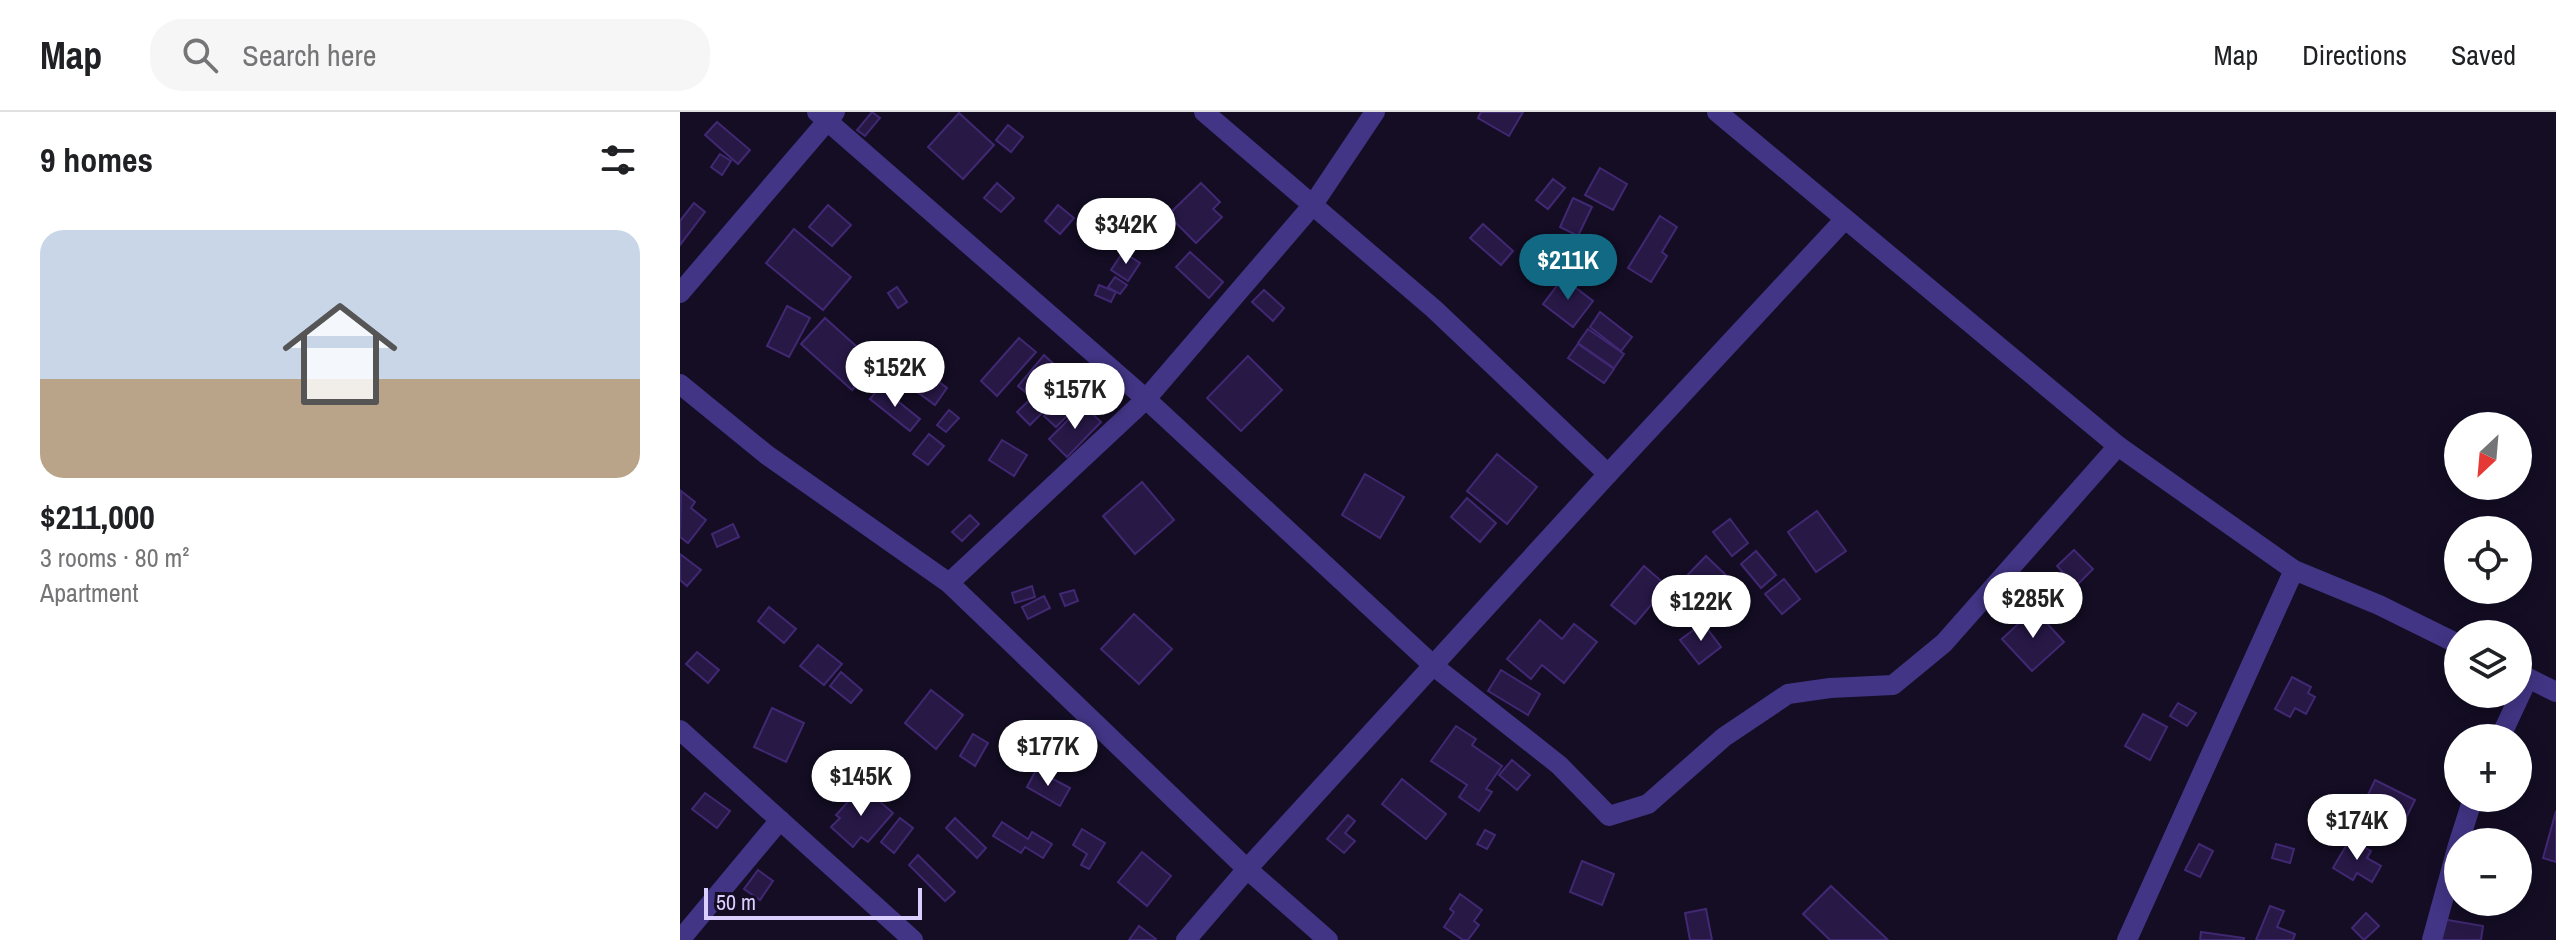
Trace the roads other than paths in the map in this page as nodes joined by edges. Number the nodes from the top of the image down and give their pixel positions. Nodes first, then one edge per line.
1 (1204, 112) edge
2 (1375, 112) edge
3 (1717, 112) edge
4 (826, 115) edge
5 (1312, 206) junction
6 (1845, 219) junction
7 (680, 293) edge
8 (680, 384) edge
9 (1146, 399) junction
10 (2118, 446) junction
11 (1608, 474) junction
12 (2294, 570) junction
13 (949, 583) junction
14 (2444, 637) edge
15 (1435, 667) junction
16 (2532, 680) edge
17 (2556, 692) edge
18 (680, 730) edge
19 (780, 820) junction
20 (1247, 869) junction
21 (2444, 896) edge
22 (680, 940) edge
23 (913, 940) edge
24 (1186, 940) edge
25 (1328, 940) edge
26 (2127, 940) edge
27 (2432, 940) edge

1 - 5 street
2 - 5 street
3 - 6 street
4 - 7 street
4 - 9 street
5 - 9 street
5 - 11 street
6 - 10 street
6 - 11 street
8 - 13 street
9 - 13 street
9 - 15 street
10 - 12 street
10 - 15 street
11 - 15 street
12 - 14 street
12 - 26 street
13 - 20 street
15 - 20 street
16 - 17 street
18 - 19 street
19 - 22 street
19 - 23 street
20 - 24 street
20 - 25 street
21 - 27 street

